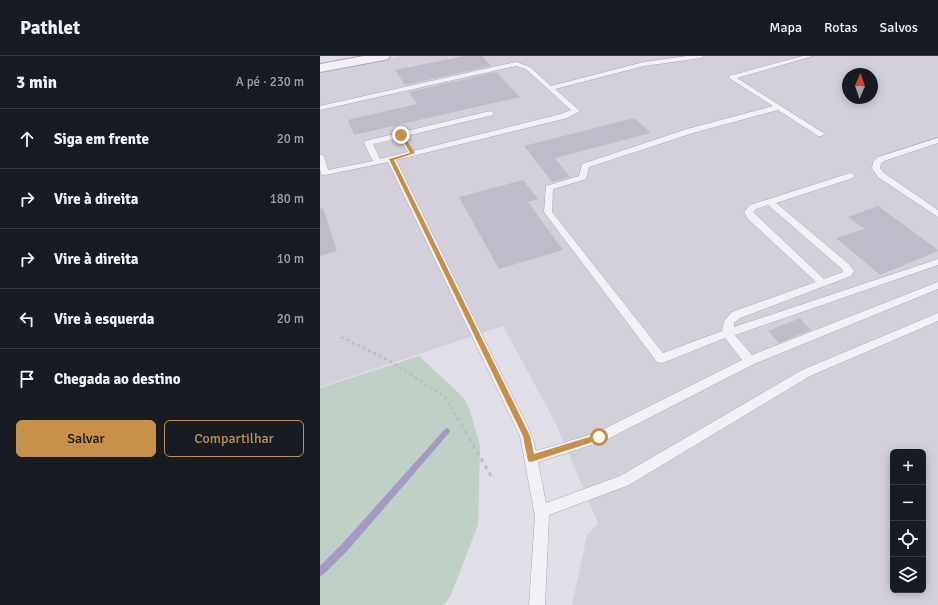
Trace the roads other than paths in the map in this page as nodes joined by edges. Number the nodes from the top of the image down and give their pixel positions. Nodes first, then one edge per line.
1 (384, 56) edge
2 (701, 56) edge
3 (810, 56) edge
4 (320, 68) edge
5 (550, 88) junction
6 (779, 107) junction
7 (320, 108) edge
8 (490, 113) dead end
9 (821, 134) dead end
10 (401, 135) junction
11 (938, 140) edge
12 (412, 153) junction
13 (320, 156) edge
14 (391, 159) junction
15 (378, 162) junction
16 (850, 176) dead end
17 (770, 202) junction
18 (938, 214) edge
19 (938, 262) edge
20 (823, 283) junction
21 (938, 285) edge
22 (938, 317) edge
23 (727, 333) junction
24 (750, 361) junction
25 (531, 458) junction
26 (541, 511) junction
27 (537, 605) edge

1 - 4 street
2 - 5 lane
3 - 6 lane
5 - 7 lane
5 - 12 lane
6 - 9 lane
6 - 23 lane
8 - 10 lane
10 - 12 lane
10 - 15 lane
11 - 18 lane
12 - 14 lane
13 - 15 lane
14 - 15 lane
14 - 25 lane
16 - 17 lane
17 - 20 lane
17 - 20 lane
19 - 23 lane
20 - 23 lane
21 - 24 lane
22 - 26 lane
23 - 24 lane
24 - 25 lane
25 - 26 lane
26 - 27 lane

